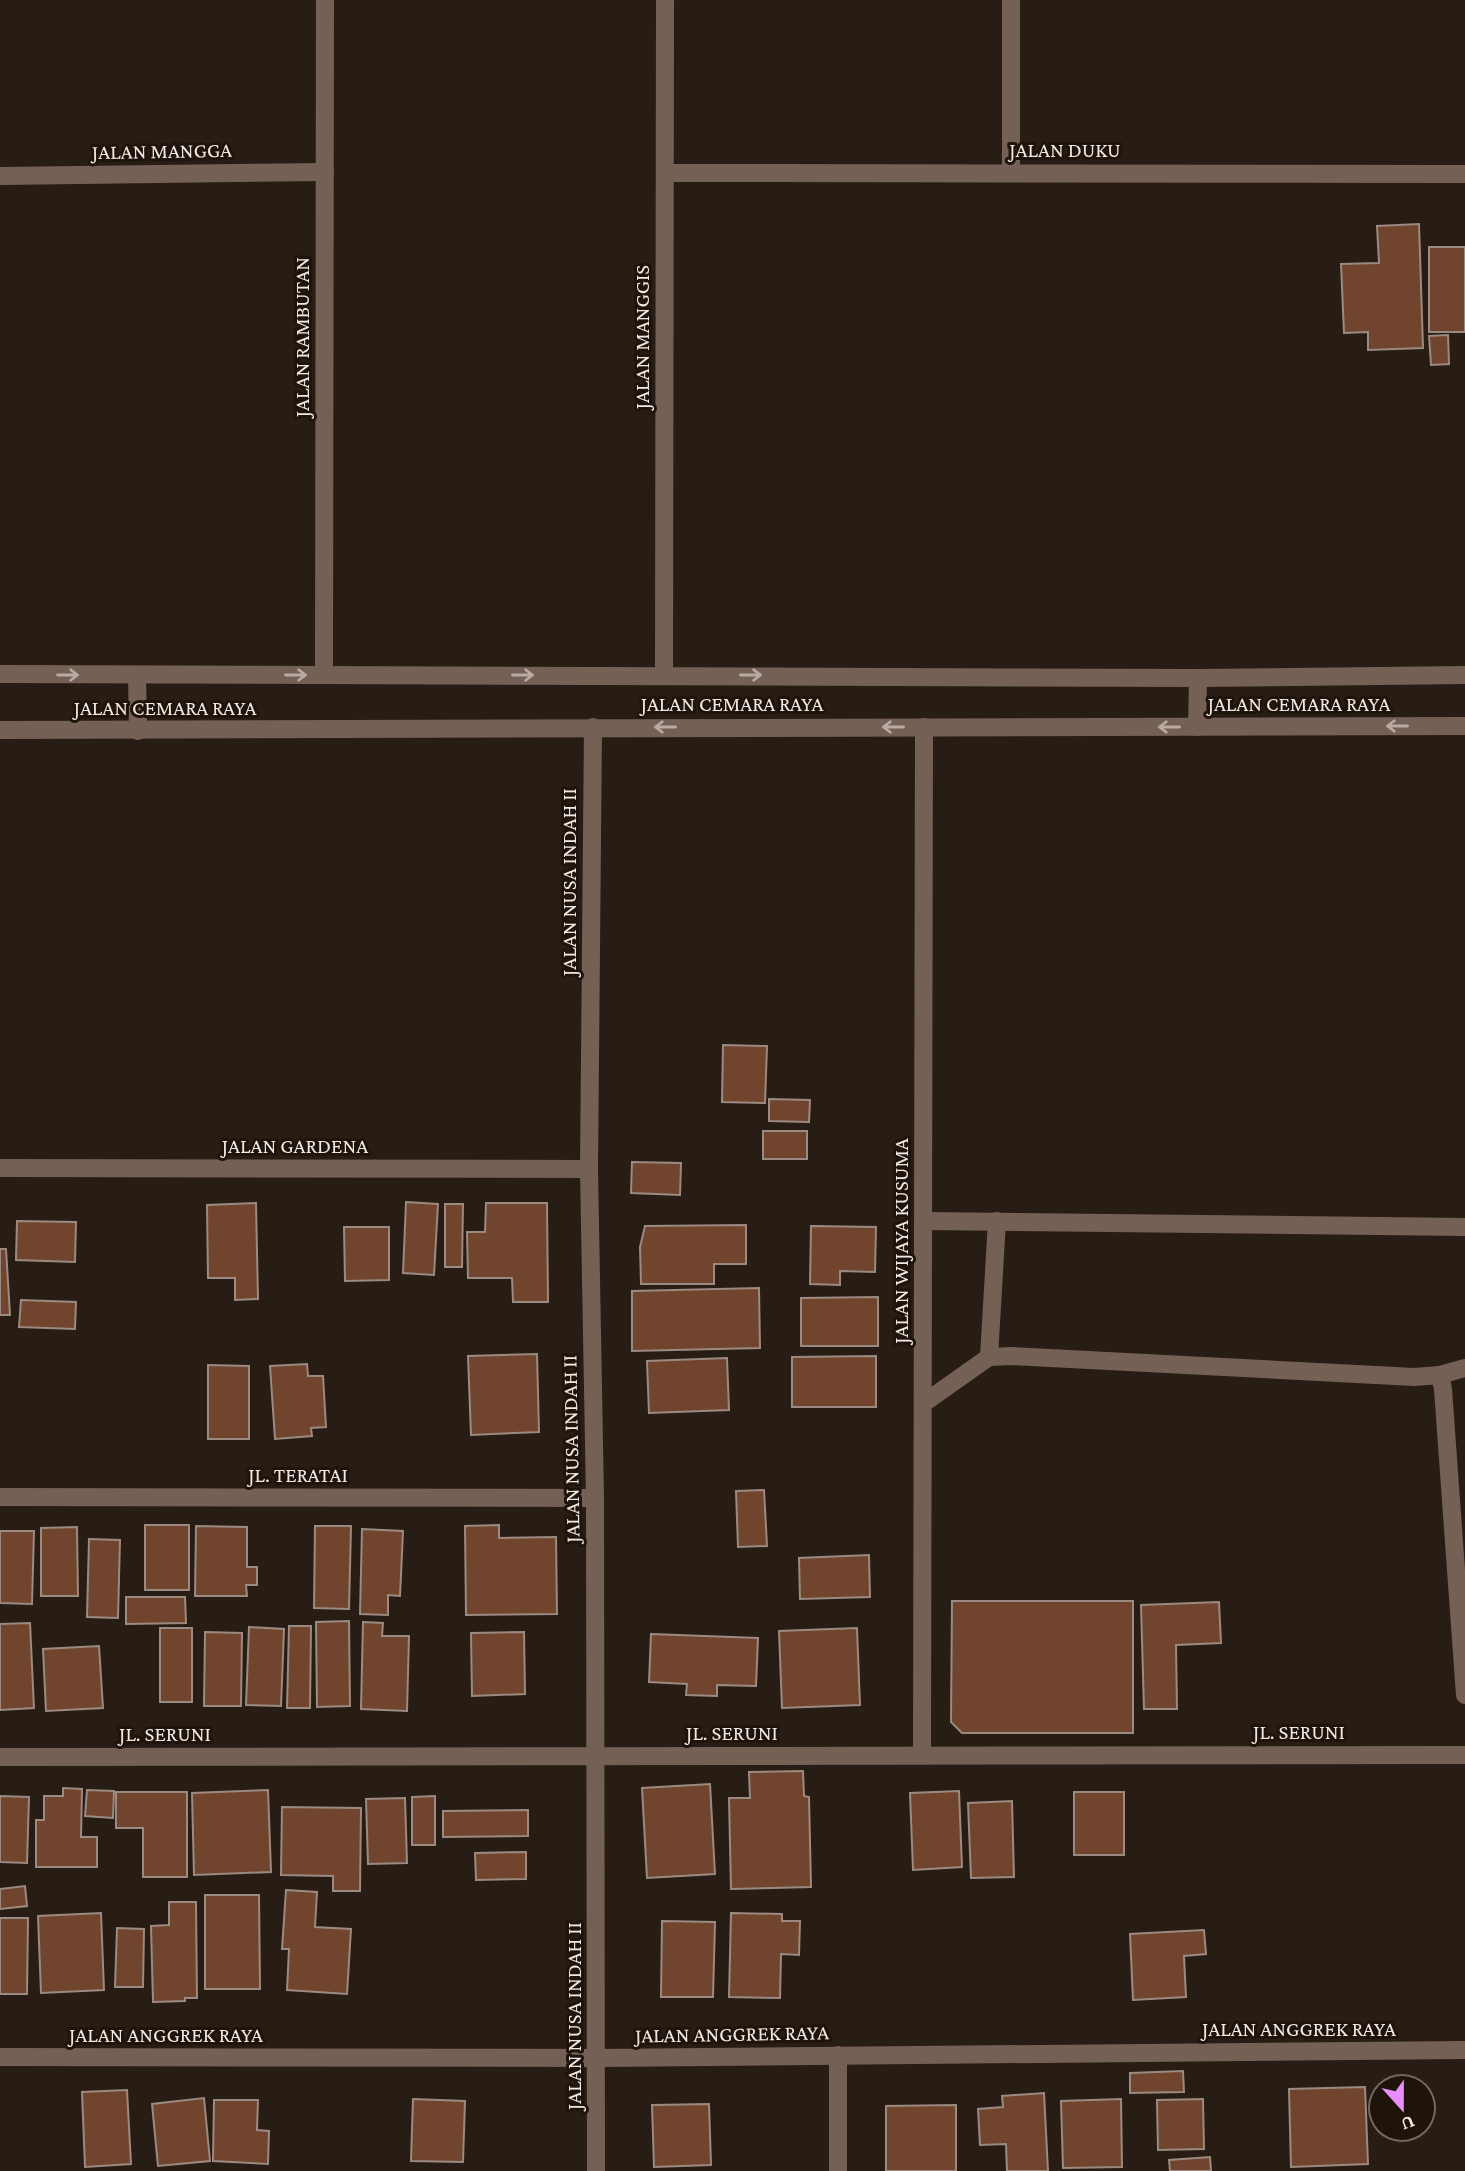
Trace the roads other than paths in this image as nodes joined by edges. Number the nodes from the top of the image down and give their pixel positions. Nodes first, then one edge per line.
1 (325, 0) edge
2 (665, 0) edge
3 (1011, 0) edge
4 (325, 172) junction
5 (665, 173) junction
6 (1011, 173) junction
7 (1465, 174) edge
8 (0, 176) edge
9 (0, 674) edge
10 (137, 675) junction
11 (324, 675) junction
12 (664, 675) junction
13 (1465, 675) edge
14 (1198, 678) junction
15 (1465, 726) edge
16 (593, 727) junction
17 (924, 727) junction
18 (1197, 727) junction
19 (0, 730) edge
20 (138, 731) junction
21 (0, 1168) edge
22 (589, 1170) junction
23 (924, 1221) junction
24 (997, 1221) junction
25 (1465, 1227) edge
26 (989, 1357) junction
27 (1465, 1368) edge
28 (1440, 1375) junction
29 (923, 1403) junction
30 (0, 1497) edge
31 (595, 1499) junction
32 (1465, 1695) edge
33 (922, 1755) junction
34 (1465, 1755) edge
35 (596, 1756) junction
36 (0, 1757) edge
37 (1465, 2050) edge
38 (838, 2056) junction
39 (0, 2057) edge
40 (598, 2058) junction
41 (596, 2171) edge
42 (838, 2171) edge

1 - 4 street, JALAN RAMBUTAN
2 - 5 street, JALAN MANGGIS
3 - 6 street
4 - 8 street, JALAN MANGGA
4 - 11 street, JALAN RAMBUTAN
5 - 6 street, JALAN DUKU
5 - 12 street, JALAN MANGGIS
6 - 7 street, JALAN DUKU
9 -> 10 street, JALAN CEMARA RAYA
10 -> 11 street, JALAN CEMARA RAYA
10 - 20 street
11 -> 12 street, JALAN CEMARA RAYA
12 -> 14 street, JALAN CEMARA RAYA
13 - 14 street, JALAN CEMARA RAYA
14 - 18 street
15 -> 18 street, JALAN CEMARA RAYA
17 -> 16 street, JALAN CEMARA RAYA
16 - 20 street, JALAN CEMARA RAYA
16 - 22 street, JALAN NUSA INDAH II
18 -> 17 street, JALAN CEMARA RAYA
17 - 23 street, JALAN WIJAYA KUSUMA
19 - 20 street, JALAN CEMARA RAYA
21 - 22 street, JALAN GARDENA
22 - 31 street, JALAN NUSA INDAH II
23 - 24 street
23 - 29 street, JALAN WIJAYA KUSUMA
24 - 25 street
24 - 26 street
26 - 28 street
26 - 29 street
27 - 28 street
28 - 32 street
29 - 33 street, JALAN WIJAYA KUSUMA
30 - 31 street, JL. TERATAI
31 - 35 street, JALAN NUSA INDAH II
33 - 34 street, JL. SERUNI
33 - 35 street, JL. SERUNI
35 - 36 street, JL. SERUNI
35 - 40 street, JALAN NUSA INDAH II
37 - 38 street, JALAN ANGGREK RAYA
38 - 40 street, JALAN ANGGREK RAYA
38 - 42 street
39 - 40 street, JALAN ANGGREK RAYA
40 - 41 street, JALAN NUSA INDAH II

